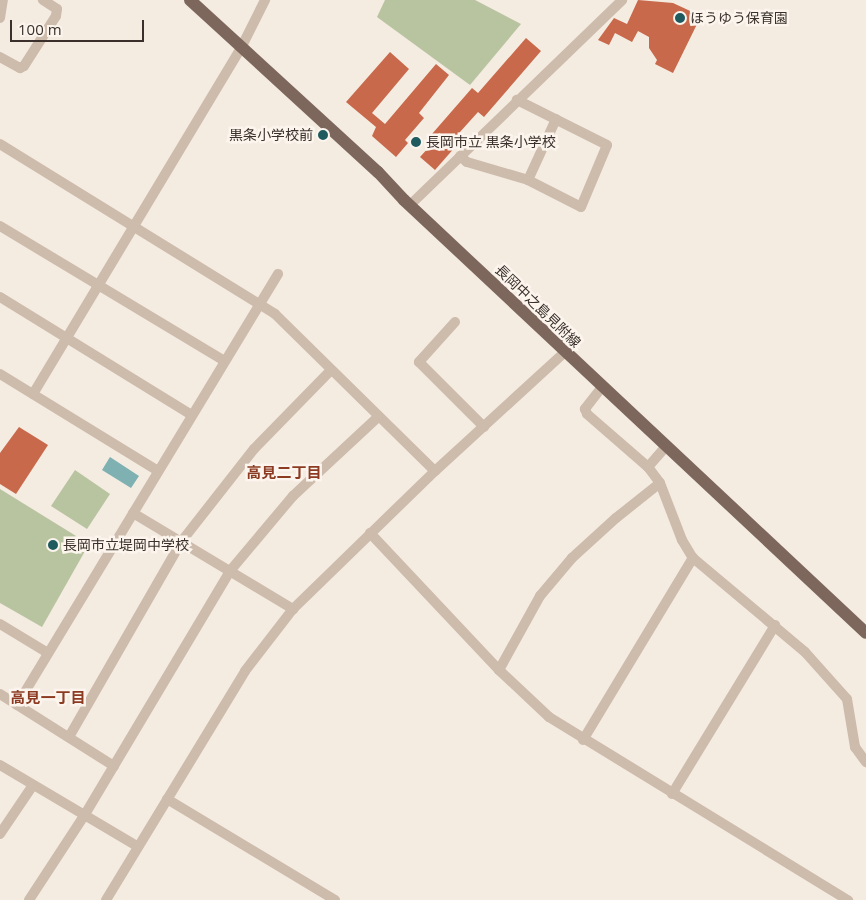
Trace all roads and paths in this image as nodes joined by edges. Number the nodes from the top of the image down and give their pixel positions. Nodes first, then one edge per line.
1 (3, 0) edge
2 (43, 0) edge
3 (190, 0) edge
4 (266, 0) edge
5 (622, 0) edge
6 (0, 18) edge
7 (241, 48) junction
8 (0, 57) edge
9 (517, 100) junction
10 (556, 119) junction
11 (0, 144) edge
12 (460, 156) junction
13 (528, 180) junction
14 (410, 205) junction
15 (0, 226) edge
16 (134, 227) junction
17 (278, 274) dead end
18 (98, 286) junction
19 (0, 297) edge
20 (260, 304) junction
21 (455, 322) dead end
22 (66, 339) junction
23 (565, 352) junction
24 (225, 361) junction
25 (331, 370) junction
26 (0, 374) edge
27 (602, 387) junction
28 (33, 394) junction
29 (192, 415) junction
30 (378, 417) junction
31 (484, 427) junction
32 (666, 446) junction
33 (648, 467) junction
34 (158, 470) junction
35 (435, 471) junction
36 (660, 483) junction
37 (133, 513) junction
38 (370, 533) junction
39 (181, 542) junction
40 (693, 558) junction
41 (230, 571) junction
42 (293, 609) junction
43 (0, 624) edge
44 (775, 625) junction
45 (866, 633) edge
46 (48, 654) junction
47 (498, 670) junction
48 (0, 694) edge
49 (17, 705) junction
50 (69, 737) junction
51 (583, 740) junction
52 (866, 762) edge
53 (0, 765) edge
54 (114, 766) junction
55 (33, 785) junction
56 (672, 794) junction
57 (167, 799) junction
58 (84, 816) junction
59 (0, 834) edge
60 (137, 846) junction
61 (30, 900) edge
62 (106, 900) edge
63 (335, 900) edge
64 (848, 900) edge

1 - 6 street
2 - 8 street
3 - 7 main road, 長岡中之島見附線
4 - 7 street
5 - 9 street
7 - 14 main road, 長岡中之島見附線
7 - 16 street
9 - 10 street
9 - 12 street
10 - 13 street
10 - 13 street
11 - 16 street
12 - 13 street
12 - 14 street
14 - 23 main road, 長岡中之島見附線
15 - 18 street
16 - 18 street
16 - 20 street
17 - 20 street
18 - 22 street
18 - 24 street
19 - 22 street
20 - 24 street
20 - 25 street
21 - 31 street
22 - 28 street
22 - 29 street
23 - 27 main road, 長岡中之島見附線
23 - 31 street
24 - 29 street
25 - 30 street
25 - 39 street
26 - 28 street
27 - 32 main road, 長岡中之島見附線
27 - 33 street
28 - 34 street
29 - 34 street
30 - 35 street
30 - 41 street
31 - 35 street
32 - 33 street
32 - 45 main road, 長岡中之島見附線
33 - 36 street
34 - 37 street
35 - 38 street
36 - 40 street
36 - 47 street
37 - 39 street
37 - 46 street
38 - 42 street
38 - 47 street
39 - 41 street
39 - 50 street
40 - 44 street
40 - 51 street
41 - 42 street
41 - 54 street
42 - 57 street
43 - 46 street
44 - 52 street
44 - 56 street
46 - 49 street
47 - 51 street
48 - 49 street
49 - 50 street
50 - 54 street
51 - 56 street
53 - 55 street
54 - 58 street
55 - 58 street
55 - 59 street
56 - 64 street
57 - 60 street
57 - 63 street
58 - 60 street
58 - 61 street
60 - 62 street

